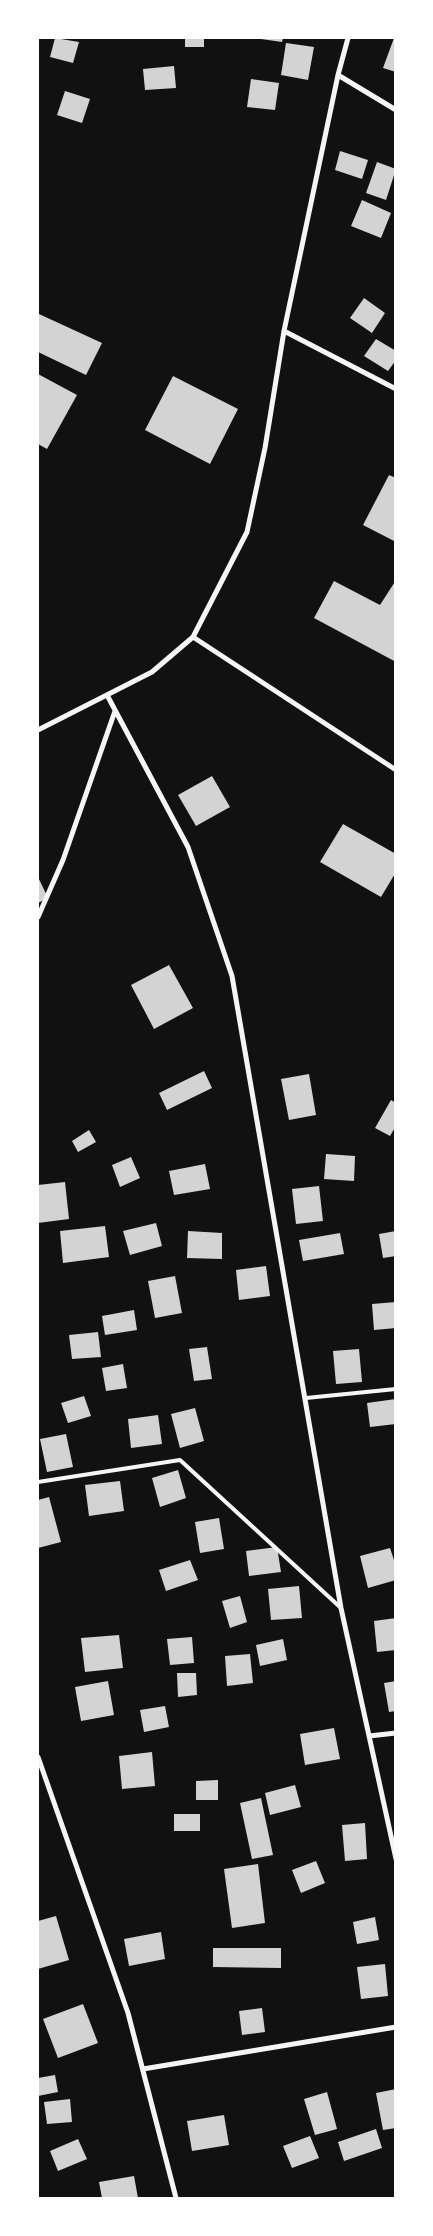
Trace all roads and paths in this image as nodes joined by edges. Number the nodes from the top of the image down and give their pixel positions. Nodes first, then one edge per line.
1 (348, 38) edge
2 (338, 75) junction
3 (396, 110) edge
4 (284, 331) junction
5 (396, 388) edge
6 (193, 637) junction
7 (107, 695) junction
8 (115, 711) junction
9 (38, 730) edge
10 (396, 770) edge
11 (38, 917) edge
12 (396, 1389) edge
13 (306, 1398) junction
14 (38, 1482) edge
15 (341, 1608) junction
16 (396, 1733) edge
17 (369, 1736) junction
18 (38, 1757) edge
19 (396, 1859) edge
20 (396, 2026) edge
21 (143, 2069) junction
22 (176, 2198) edge

1 - 2 street
2 - 3 street
2 - 4 street
4 - 5 street
4 - 6 street
6 - 7 street
6 - 10 street
7 - 8 street
7 - 9 street
8 - 11 street
8 - 13 street
12 - 13 lane
13 - 15 street
14 - 15 lane
15 - 17 street
16 - 17 street
17 - 19 street
18 - 21 street
20 - 21 street
21 - 22 street

